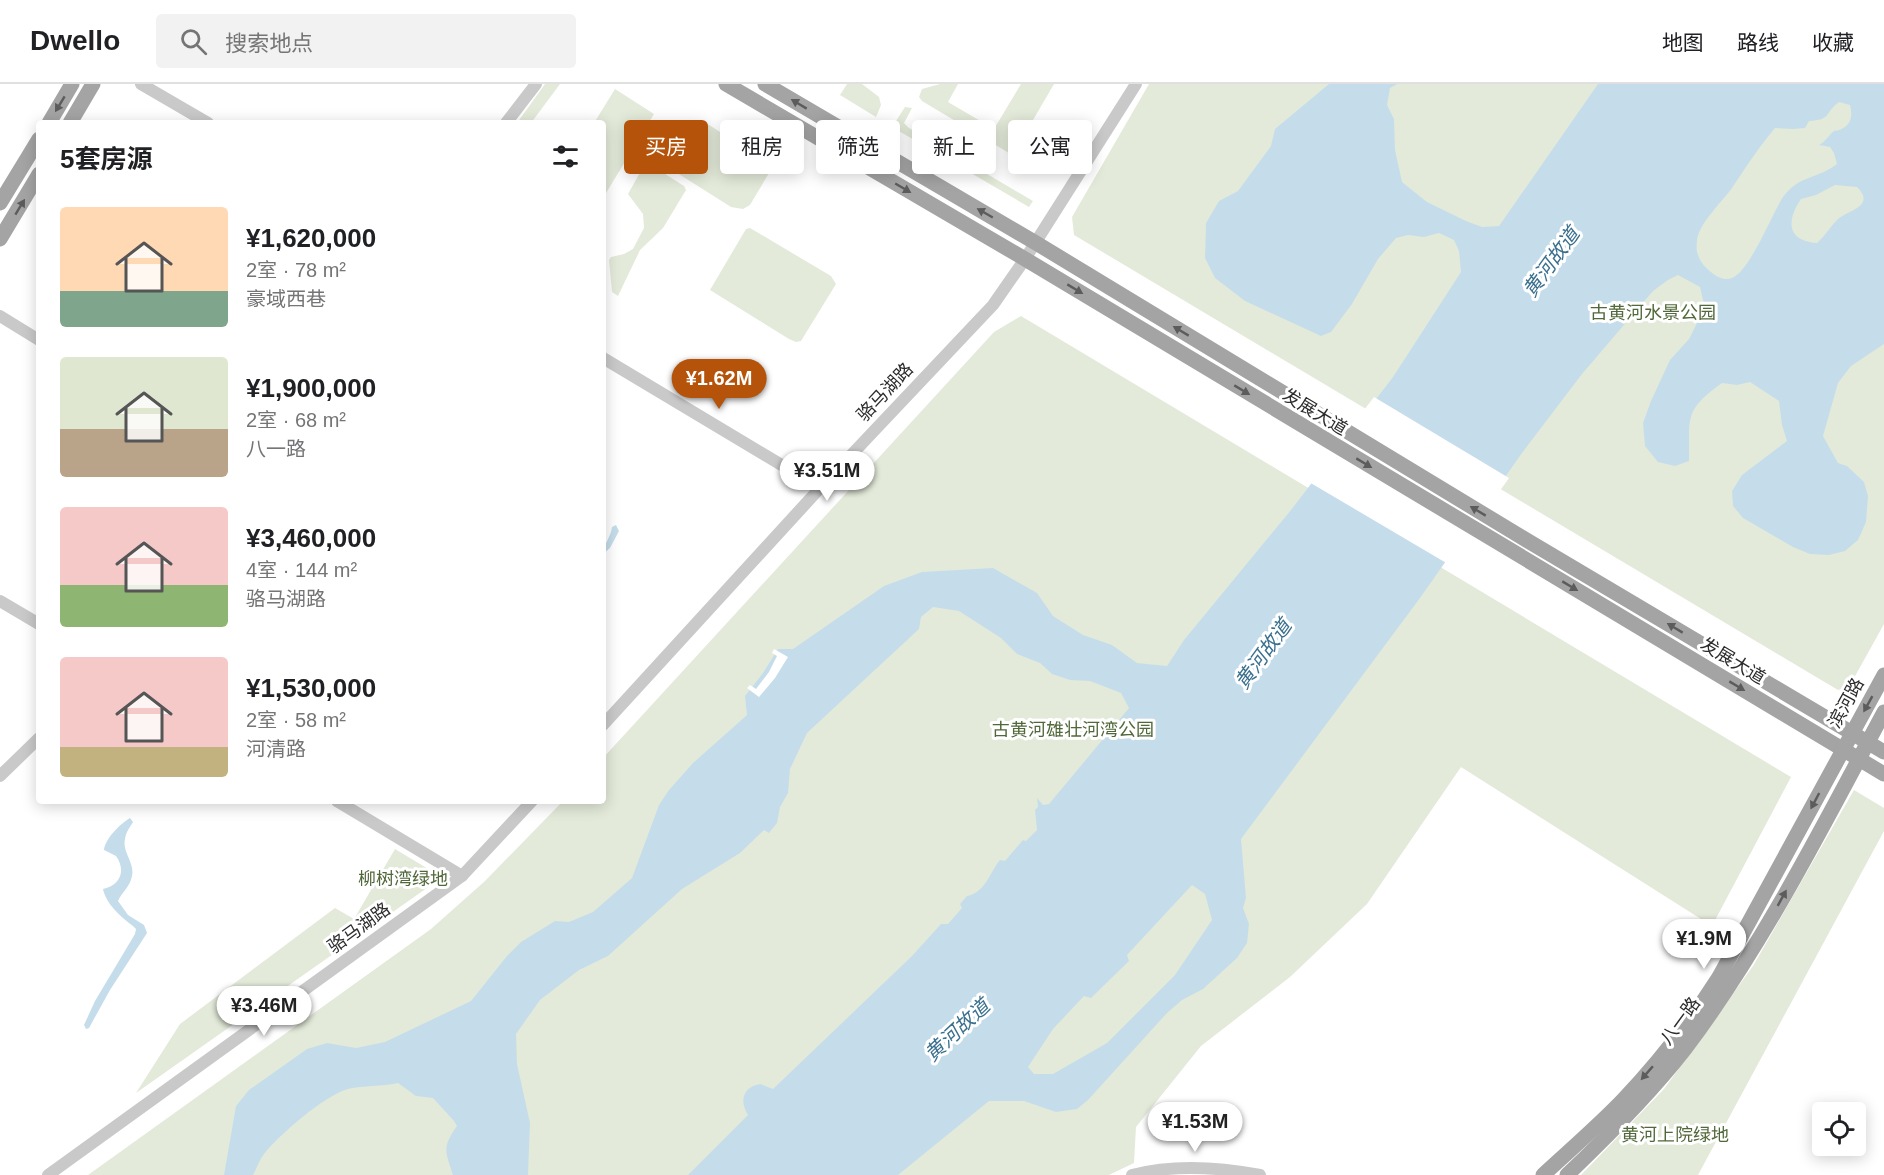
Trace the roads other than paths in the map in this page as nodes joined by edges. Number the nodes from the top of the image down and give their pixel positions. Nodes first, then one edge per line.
1 (72, 84) edge
2 (93, 84) edge
3 (141, 84) edge
4 (536, 84) edge
5 (726, 84) edge
6 (765, 84) edge
7 (1136, 84) edge
8 (51, 120) edge
9 (72, 120) edge
10 (203, 120) edge
11 (508, 120) edge
12 (36, 144) edge
13 (36, 179) edge
14 (0, 203) edge
15 (0, 239) edge
16 (1036, 243) junction
17 (1025, 259) junction
18 (0, 316) edge
19 (36, 338) edge
20 (606, 360) edge
21 (820, 488) junction
22 (0, 601) edge
23 (36, 622) edge
24 (1884, 675) edge
25 (1884, 712) edge
26 (606, 722) edge
27 (1852, 733) junction
28 (36, 741) edge
29 (1867, 742) junction
30 (1843, 749) junction
31 (1884, 752) edge
32 (1858, 759) junction
33 (1884, 774) edge
34 (0, 776) edge
35 (342, 804) edge
36 (529, 804) edge
37 (462, 876) junction
38 (48, 1175) edge
39 (1132, 1175) edge
40 (1260, 1175) edge
41 (1543, 1175) edge
42 (1567, 1175) edge

1 -> 8 main road
2 - 9 main road
3 - 10 street
4 - 11 street
5 -> 17 main road, 发展大道
16 -> 6 main road, 发展大道
7 - 16 street, 骆马湖路
12 - 14 main road
15 -> 13 main road
16 - 17 street, 骆马湖路
27 -> 16 main road, 发展大道
17 - 21 street, 骆马湖路
17 -> 30 main road, 发展大道
18 - 19 street
20 - 21 street
21 - 26 street, 骆马湖路
22 - 23 street
24 -> 27 main road, 滨河路
25 - 29 main road, 滨河路
27 - 29 main road, 发展大道
27 - 30 main road, 滨河路
28 - 34 street
29 - 31 main road, 发展大道
29 - 32 main road, 八一路
30 - 32 main road, 发展大道
30 -> 41 main road, 八一路
32 - 33 main road, 发展大道
42 -> 32 main road, 八一路
35 - 37 street
36 - 37 street, 骆马湖路
37 - 38 street, 骆马湖路
39 - 40 street

